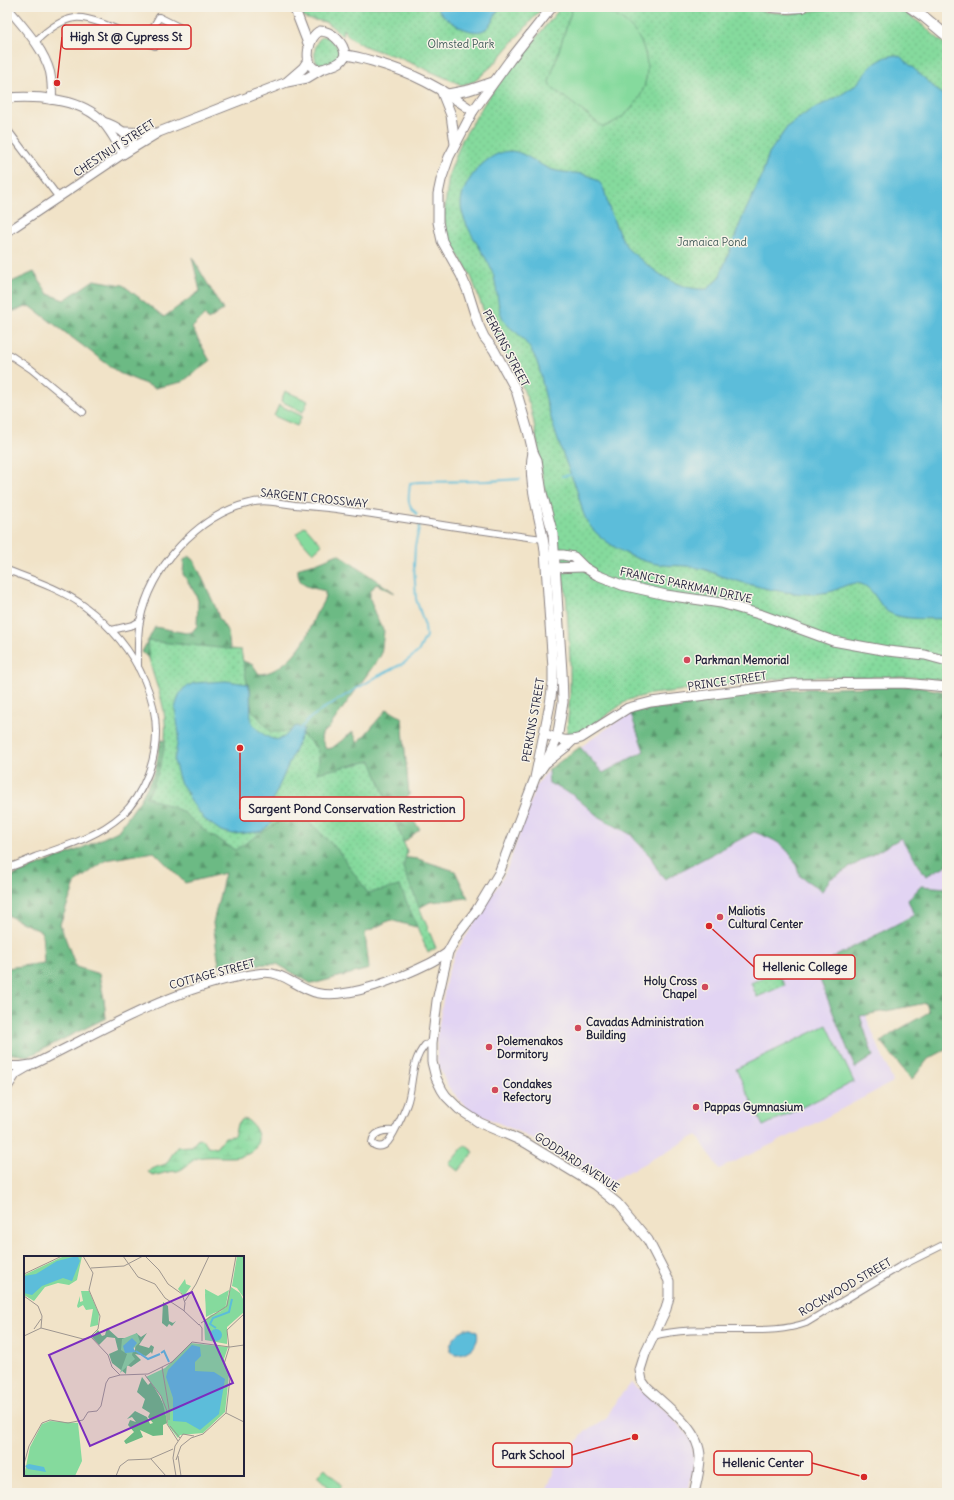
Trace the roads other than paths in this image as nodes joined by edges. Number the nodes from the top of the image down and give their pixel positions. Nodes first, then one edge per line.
1 (7, 7) edge
2 (294, 7) edge
3 (552, 7) edge
4 (772, 7) edge
5 (802, 7) edge
6 (910, 7) edge
7 (299, 20) junction
8 (320, 32) junction
9 (947, 36) edge
10 (35, 42) junction
11 (146, 42) junction
12 (309, 46) junction
13 (345, 55) junction
14 (309, 59) junction
15 (322, 69) junction
16 (287, 82) junction
17 (494, 82) junction
18 (444, 92) junction
19 (7, 98) edge
20 (52, 100) junction
21 (473, 111) junction
22 (103, 122) junction
23 (7, 129) edge
24 (125, 132) junction
25 (156, 133) junction
26 (455, 145) junction
27 (135, 146) junction
28 (123, 154) junction
29 (59, 198) junction
30 (7, 232) edge
31 (7, 353) edge
32 (83, 412) dead end
33 (533, 452) junction
34 (544, 539) junction
35 (550, 555) junction
36 (584, 567) junction
37 (551, 568) junction
38 (7, 570) edge
39 (140, 621) junction
40 (112, 630) junction
41 (947, 661) edge
42 (138, 667) junction
43 (947, 687) edge
44 (545, 734) junction
45 (557, 739) junction
46 (572, 740) junction
47 (546, 762) junction
48 (535, 778) junction
49 (516, 827) joint
50 (7, 868) edge
51 (448, 952) junction
52 (432, 1043) junction
53 (34, 1064) junction
54 (7, 1066) edge
55 (7, 1088) edge
56 (394, 1131) dead end
57 (947, 1243) edge
58 (653, 1336) junction
59 (694, 1493) edge

1 - 10 street
2 - 7 main road
3 - 17 main road, PERKINS STREET
4 - 5 highway
6 - 9 highway
7 - 8 main road
7 - 12 main road
8 - 12 main road
8 - 13 main road
10 - 11 street
10 - 20 street
11 - 11 street
12 - 14 main road
13 - 15 main road
13 - 18 main road
14 - 15 main road
14 - 16 main road, CHESTNUT STREET
15 - 16 main road, CHESTNUT STREET
16 - 25 main road, CHESTNUT STREET
17 - 18 main road
17 - 21 main road, PERKINS STREET
18 - 21 main road
18 - 26 main road
19 - 20 main road
20 - 22 main road
21 - 26 main road, PERKINS STREET
22 - 24 main road
22 - 28 main road
23 - 29 street
24 - 25 main road
24 - 27 main road
25 - 27 main road, CHESTNUT STREET
26 - 33 main road, PERKINS STREET
27 - 28 main road, CHESTNUT STREET
28 - 29 street, CHESTNUT STREET
29 - 30 street, CHESTNUT STREET
31 - 32 street
33 - 34 main road, PERKINS STREET
33 - 35 main road, PERKINS STREET
34 - 35 main road, PERKINS STREET
34 - 39 street, SARGENT CROSSWAY
35 - 36 main road, FRANCIS PARKMAN DRIVE
35 - 37 main road, PERKINS STREET
36 - 37 main road
36 - 41 main road, FRANCIS PARKMAN DRIVE
37 - 44 main road, PERKINS STREET
37 - 45 main road, PERKINS STREET
38 - 40 street
39 - 40 street
39 - 42 street, SARGENT CROSSWAY
40 - 42 street
42 - 50 street
43 - 46 main road, PRINCE STREET
44 - 45 main road, PRINCE STREET
44 - 48 main road, PERKINS STREET
45 - 46 main road, PRINCE STREET
45 - 47 main road, PERKINS STREET
46 - 47 main road
47 - 48 main road, PERKINS STREET
48 - 49 main road, PERKINS STREET
49 - 51 main road, COTTAGE STREET
51 - 52 main road, GODDARD AVENUE
51 - 53 street, COTTAGE STREET
52 - 56 street
52 - 58 main road, GODDARD AVENUE
53 - 54 street, COTTAGE STREET
53 - 55 street, COTTAGE STREET
57 - 58 street, ROCKWOOD STREET
58 - 59 main road, GODDARD AVENUE

